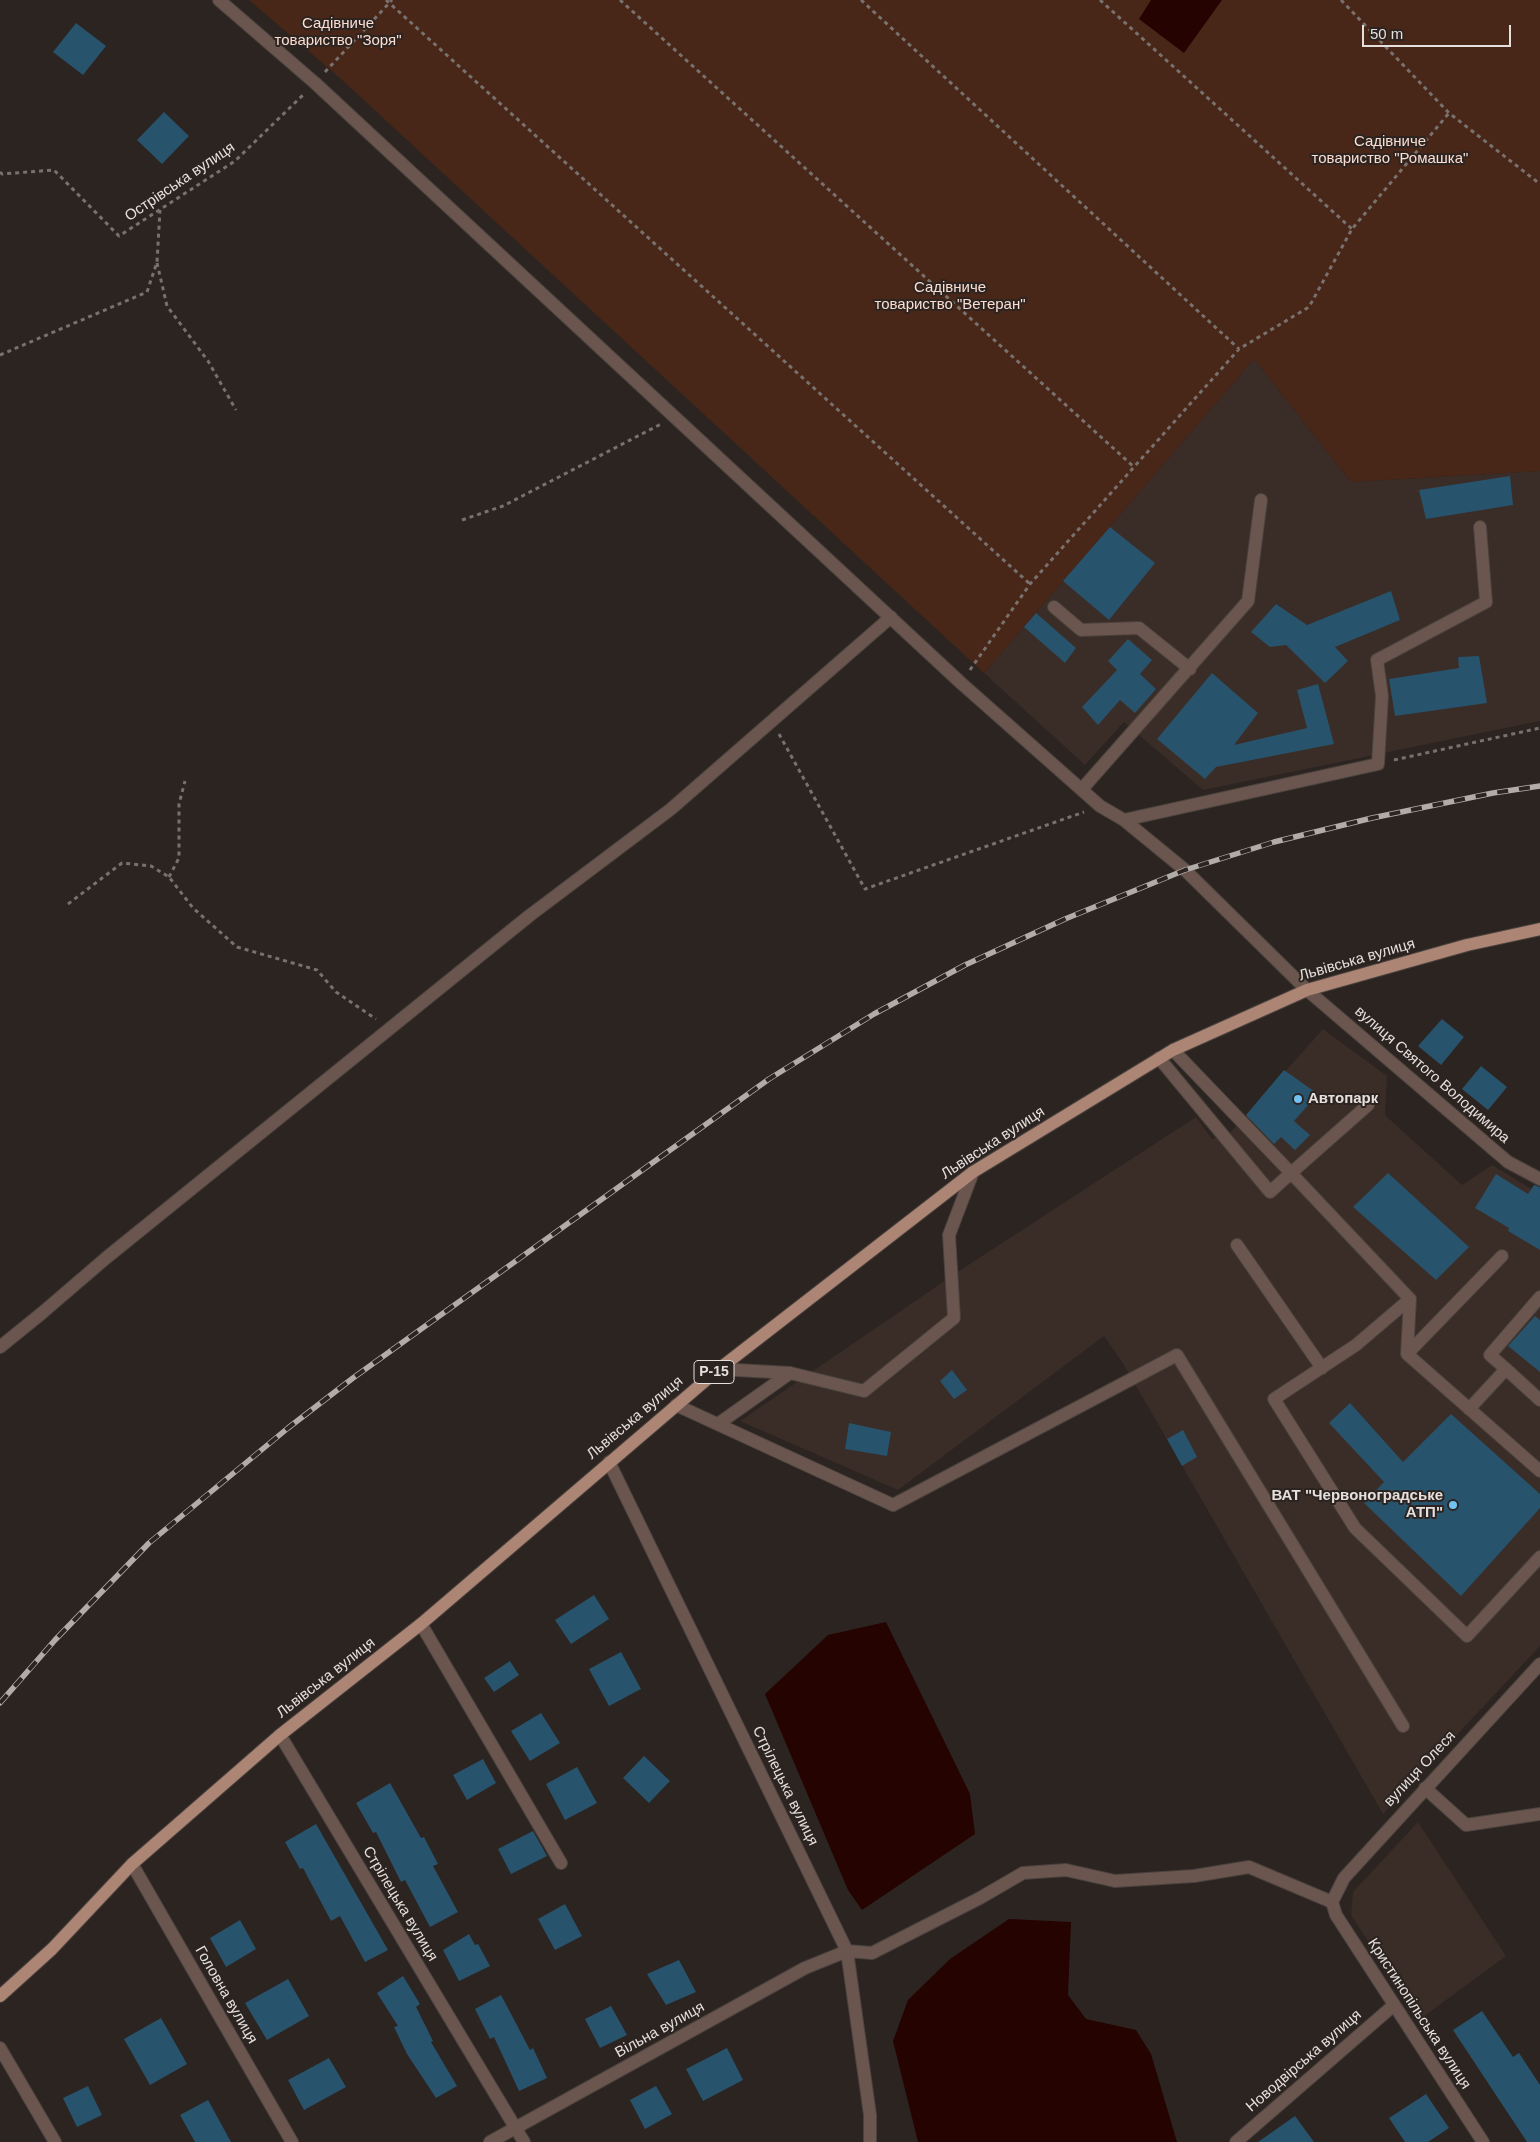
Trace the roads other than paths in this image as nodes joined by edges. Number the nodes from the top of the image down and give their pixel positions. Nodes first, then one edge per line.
1 (219, 0) edge
2 (1261, 500) dead end
3 (1480, 527) dead end
4 (1054, 608) dead end
5 (891, 617) junction
6 (1190, 669) junction
7 (1082, 789) junction
8 (1124, 820) junction
9 (1540, 929) edge
10 (1307, 990) junction
11 (1173, 1050) junction
12 (1159, 1058) junction
13 (1368, 1106) dead end
14 (973, 1172) junction
15 (1291, 1173) junction
16 (1540, 1179) edge
17 (1237, 1245) dead end
18 (1502, 1256) dead end
19 (1540, 1297) edge
20 (1410, 1299) junction
21 (0, 1346) edge
22 (1406, 1354) junction
23 (719, 1368) junction
24 (1322, 1368) junction
25 (1506, 1369) junction
26 (790, 1373) junction
27 (1540, 1400) edge
28 (676, 1405) junction
29 (1469, 1409) junction
30 (718, 1424) junction
31 (609, 1462) junction
32 (1540, 1471) edge
33 (1540, 1557) edge
34 (421, 1624) junction
35 (1540, 1664) edge
36 (1403, 1726) dead end
37 (280, 1735) junction
38 (1425, 1788) junction
39 (1540, 1814) edge
40 (132, 1864) junction
41 (561, 1864) dead end
42 (1332, 1902) junction
43 (848, 1950) junction
44 (0, 1996) edge
45 (1394, 2005) junction
46 (0, 2048) edge
47 (516, 2129) junction
48 (56, 2142) edge
49 (292, 2142) edge
50 (490, 2142) edge
51 (524, 2142) edge
52 (870, 2142) edge
53 (1236, 2142) edge
54 (1483, 2142) edge

1 - 5 street, вулиця Святого Володимира
2 - 6 street
3 - 8 street
4 - 6 street
5 - 7 street, вулиця Святого Володимира
5 - 21 street
6 - 7 street
7 - 8 street, вулиця Святого Володимира
8 - 10 street, вулиця Святого Володимира
9 - 10 main road, Львівська вулиця / Р-15
10 - 11 main road, Львівська вулиця / Р-15
10 - 16 street, вулиця Святого Володимира
11 - 12 main road, Львівська вулиця / Р-15
11 - 15 street
12 - 14 main road, Львівська вулиця / Р-15
12 - 15 street
13 - 15 street
14 - 23 main road, Львівська вулиця / Р-15
14 - 26 street
15 - 20 street
17 - 24 street
18 - 22 street
19 - 25 street
20 - 22 street
20 - 24 street
22 - 29 street
23 - 26 street
23 - 28 main road, Львівська вулиця / Р-15
24 - 33 street
25 - 27 street
25 - 29 street
26 - 30 street
28 - 30 street
28 - 31 main road, Львівська вулиця / Р-15
29 - 32 street
30 - 36 street
31 - 34 main road, Львівська вулиця / Р-15
31 - 43 street, Стрілецька вулиця
34 - 37 main road, Львівська вулиця / Р-15
34 - 41 street
35 - 38 street, вулиця Олеся
37 - 40 main road, Львівська вулиця / Р-15
37 - 47 street, Стрілецька вулиця
38 - 39 street
38 - 42 street, вулиця Олеся
40 - 44 main road, Львівська вулиця / Р-15
40 - 49 street, Головна вулиця
42 - 43 street
42 - 45 street, Кристинопільська вулиця
43 - 47 street, Вільна вулиця
43 - 52 street, Стрілецька вулиця
45 - 53 street, Новодвірська вулиця
45 - 54 street, Кристинопільська вулиця
46 - 48 street
47 - 50 street, Вільна вулиця
47 - 51 street, Стрілецька вулиця

